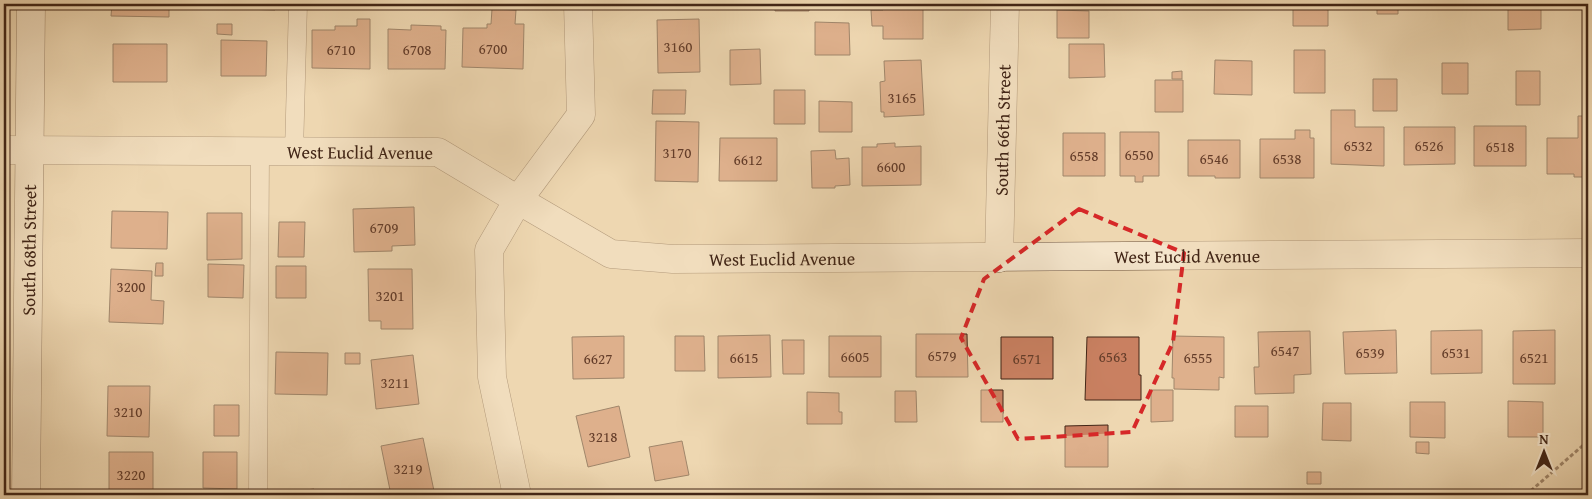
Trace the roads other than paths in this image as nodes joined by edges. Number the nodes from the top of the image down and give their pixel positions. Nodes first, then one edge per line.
1 (31, 4) edge
2 (298, 4) edge
3 (578, 4) edge
4 (1005, 4) edge
5 (17, 150) edge
6 (260, 152) junction
7 (294, 152) junction
8 (518, 200) junction
9 (1588, 253) edge
10 (999, 258) junction
11 (26, 495) edge
12 (258, 495) edge
13 (518, 495) edge

1 - 5 street, South 68th Street
2 - 7 lane
3 - 8 street
4 - 10 street, South 66th Street
5 - 6 street, West Euclid Avenue
5 - 11 street, South 68th Street
6 - 7 street, West Euclid Avenue
6 - 12 lane
7 - 8 street, West Euclid Avenue
8 - 10 street, West Euclid Avenue
8 - 13 street
9 - 10 street, West Euclid Avenue

